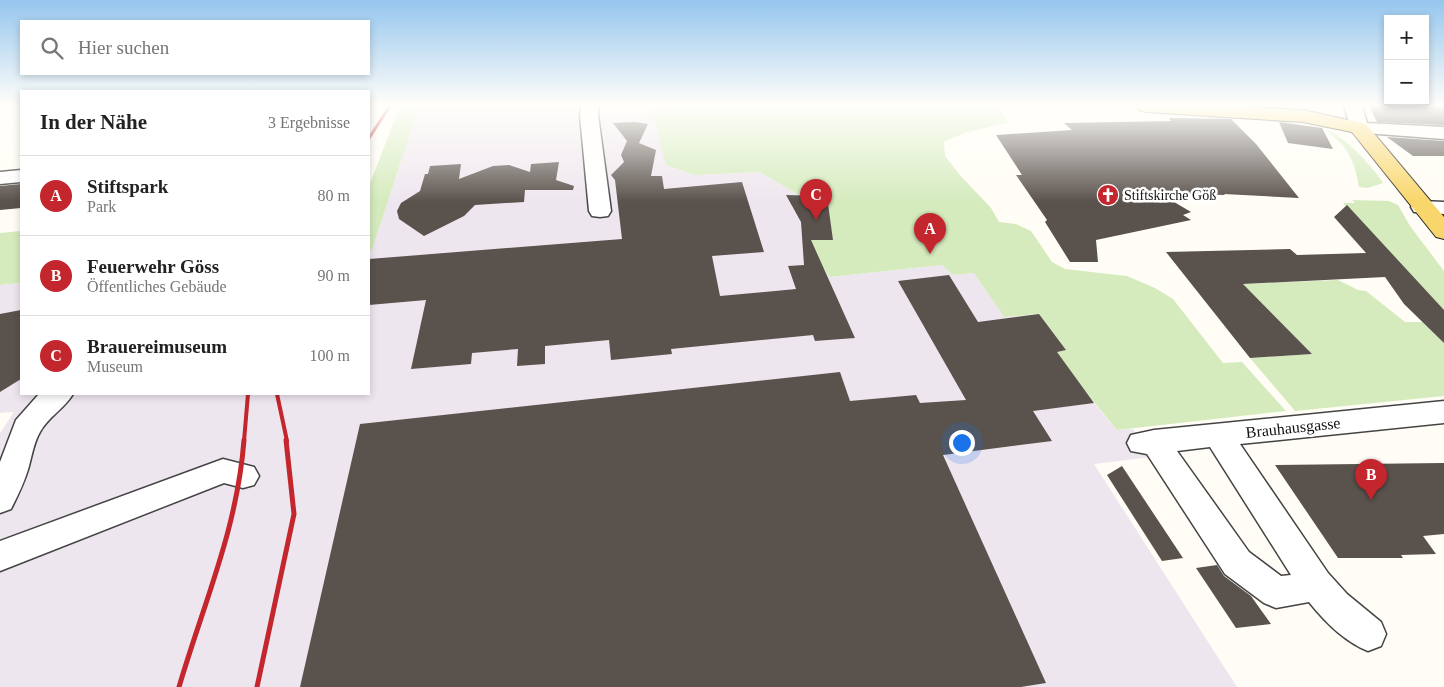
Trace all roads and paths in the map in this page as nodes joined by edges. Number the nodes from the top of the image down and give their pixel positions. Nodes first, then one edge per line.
1 (592, 138) edge
2 (1367, 138) edge
3 (20, 176) edge
4 (0, 178) edge
5 (1422, 207) junction
6 (1444, 208) edge
7 (600, 211) dead end
8 (1444, 232) edge
9 (59, 395) edge
10 (1444, 412) edge
11 (1218, 435) junction
12 (243, 476) dead end
13 (0, 500) edge
14 (0, 556) edge
15 (1316, 584) junction
16 (1368, 634) dead end

1 - 7 street
2 - 5 main road
3 - 4 street
5 - 6 street
5 - 8 main road
9 - 13 street
10 - 11 street, Brauhausgasse
11 - 15 street
11 - 15 street, Brauhausgasse
12 - 14 street
15 - 16 street

